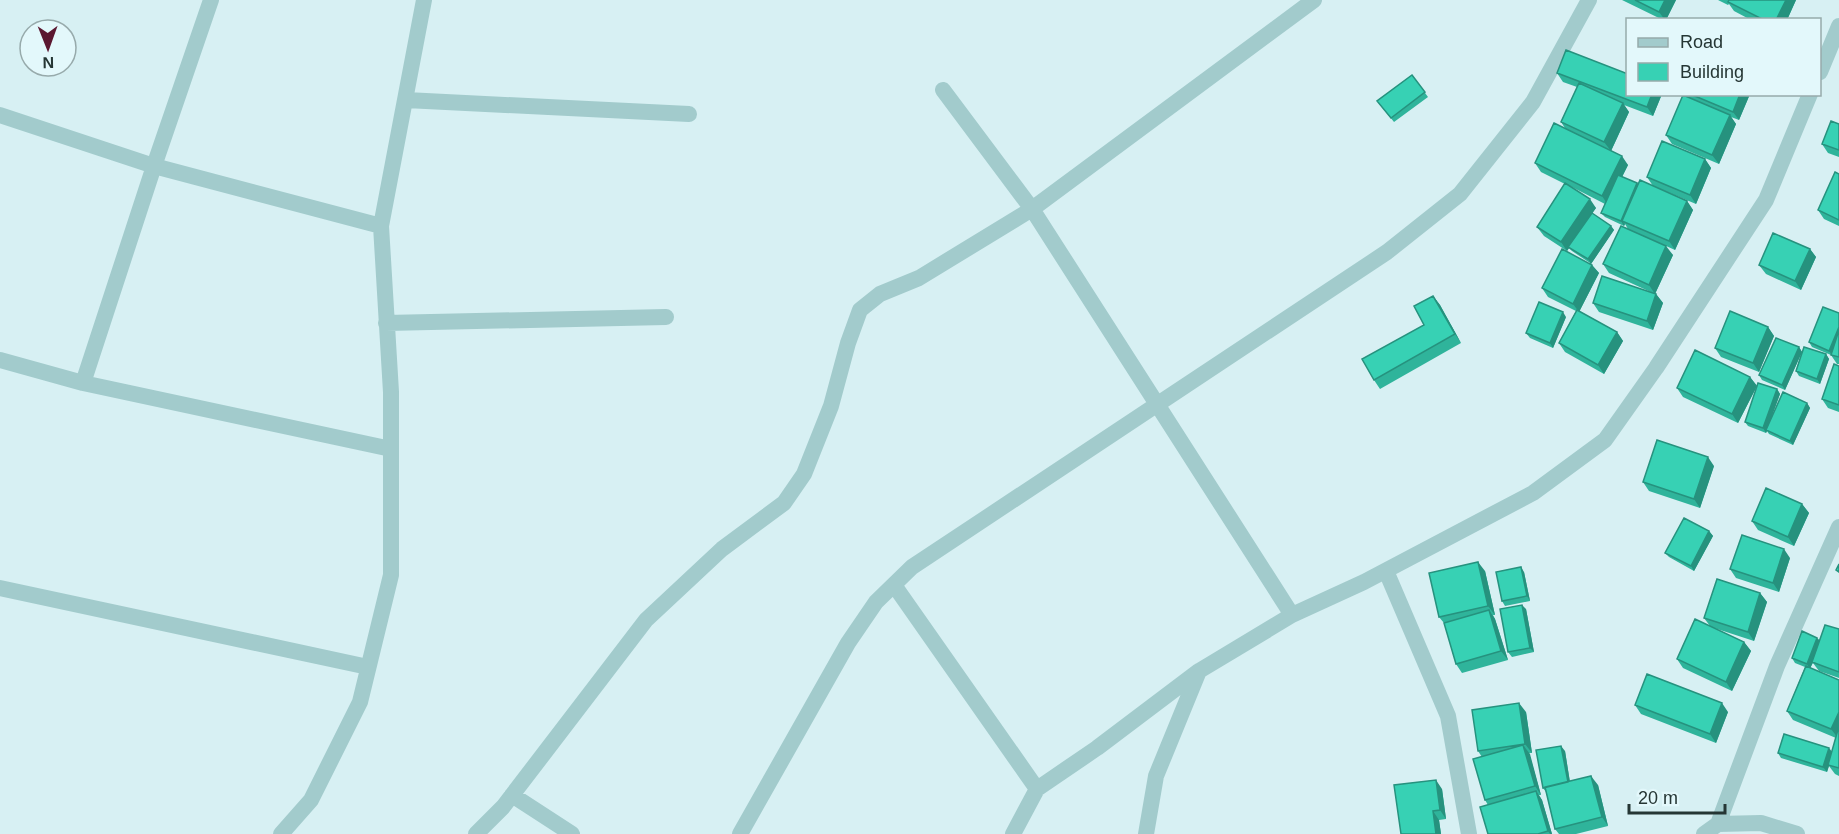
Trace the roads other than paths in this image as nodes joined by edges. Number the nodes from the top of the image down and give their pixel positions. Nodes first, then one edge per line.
1 (211, 0) edge
2 (1314, 0) edge
3 (1589, 0) edge
4 (420, 1) edge
5 (1839, 26) edge
6 (1821, 70) edge
7 (943, 90) dead end
8 (1809, 96) edge
9 (406, 100) junction
10 (689, 114) dead end
11 (0, 115) edge
12 (154, 166) junction
13 (1032, 209) junction
14 (381, 226) junction
15 (666, 317) dead end
16 (386, 323) junction
17 (0, 360) edge
18 (83, 383) junction
19 (1157, 405) junction
20 (391, 449) junction
21 (1839, 527) edge
22 (1386, 571) junction
23 (894, 585) junction
24 (0, 588) edge
25 (1292, 615) junction
26 (368, 667) junction
27 (1199, 670) junction
28 (1037, 789) junction
29 (512, 795) junction
30 (1718, 824) junction
31 (281, 834) edge
32 (476, 834) edge
33 (572, 834) edge
34 (740, 834) edge
35 (1013, 834) edge
36 (1146, 834) edge
37 (1469, 834) edge
38 (1704, 834) edge
39 (1797, 834) edge

1 - 12 street
2 - 13 street
3 - 19 street
4 - 9 street
5 - 6 street
7 - 13 street
8 - 22 street
9 - 10 street
9 - 14 street
11 - 12 street
12 - 14 street
12 - 18 street
13 - 19 street
13 - 29 street
14 - 16 street
15 - 16 street
16 - 20 street
17 - 18 street
18 - 20 street
19 - 23 street
19 - 25 street
20 - 26 street
21 - 30 street
22 - 25 street
22 - 37 street
23 - 28 street
23 - 34 street
24 - 26 street
25 - 27 street
26 - 31 street
27 - 28 street
27 - 36 street
28 - 35 street
29 - 32 street
29 - 33 street
30 - 38 street
30 - 39 street

